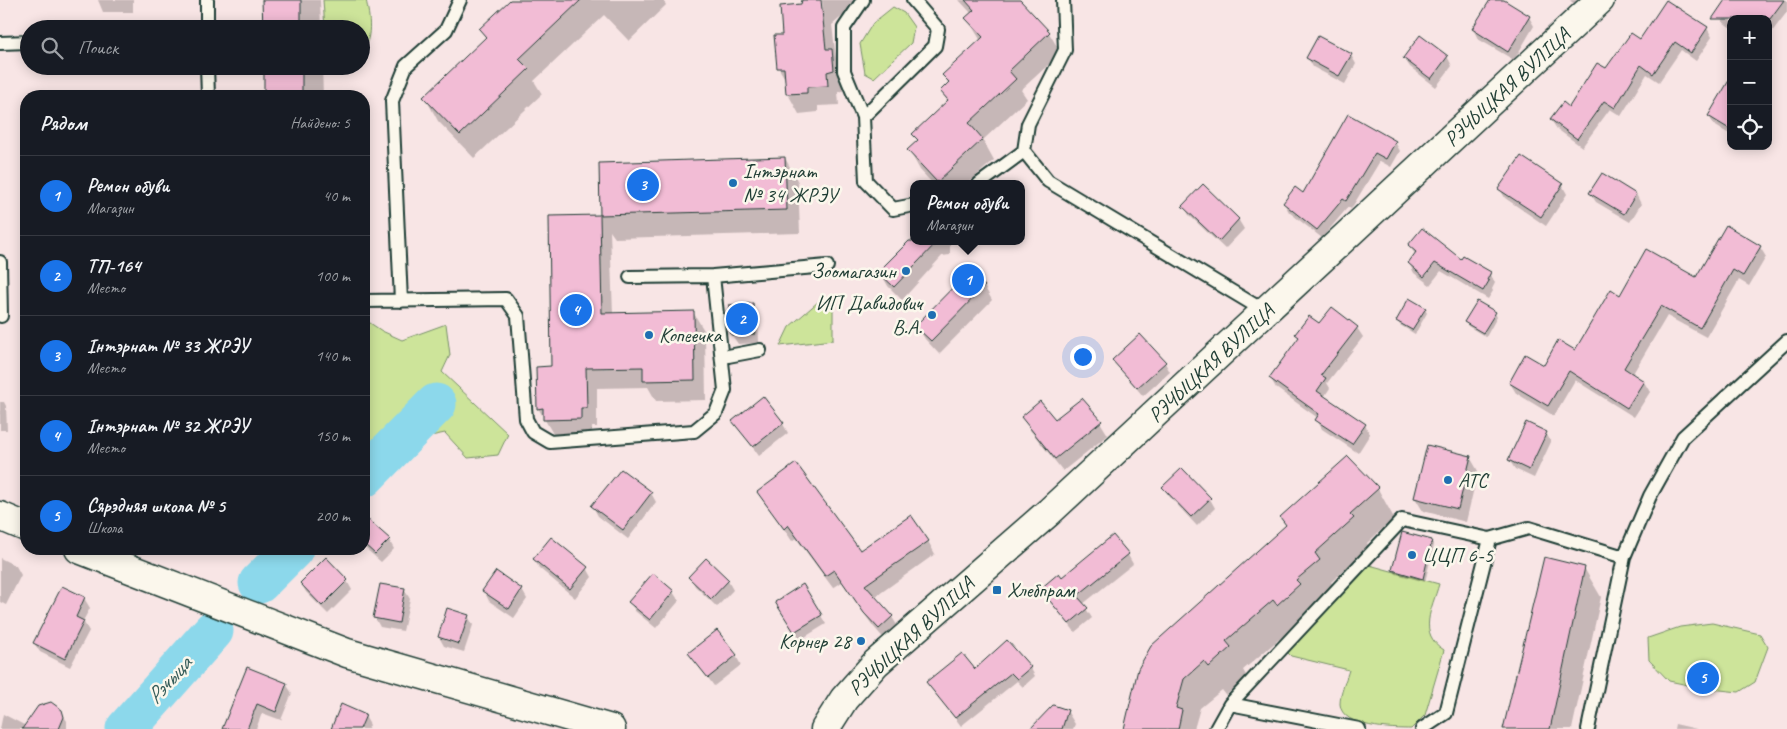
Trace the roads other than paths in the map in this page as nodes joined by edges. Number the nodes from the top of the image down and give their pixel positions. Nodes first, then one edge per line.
1 (207, 0) edge
2 (460, 0) edge
3 (863, 0) edge
4 (913, 0) edge
5 (1063, 0) edge
6 (1600, 0) edge
7 (207, 20) edge
8 (20, 42) edge
9 (0, 43) edge
10 (207, 75) edge
11 (208, 90) edge
12 (863, 117) junction
13 (1024, 151) junction
14 (984, 180) edge
15 (910, 206) edge
16 (0, 262) edge
17 (827, 266) dead end
18 (713, 276) junction
19 (630, 277) dead end
20 (370, 301) edge
21 (402, 301) junction
22 (1266, 312) junction
23 (1, 316) edge
24 (1787, 341) edge
25 (760, 350) dead end
26 (723, 357) junction
27 (0, 516) edge
28 (20, 524) edge
29 (1490, 539) junction
30 (112, 555) edge
31 (1624, 557) junction
32 (1230, 704) junction
33 (611, 729) edge
34 (825, 729) edge
35 (1216, 729) edge
36 (1359, 729) edge
37 (1422, 729) edge
38 (1588, 729) edge

1 - 7 lane
2 - 21 lane
3 - 12 lane
4 - 12 lane
5 - 13 lane
6 - 22 main road, РЭЧЫЦКАЯ ВУЛІЦА
8 - 9 lane
10 - 11 lane
12 - 15 lane
13 - 14 lane
13 - 22 lane
16 - 23 lane
17 - 18 lane
18 - 19 lane
18 - 26 lane
20 - 21 lane
21 - 26 lane
22 - 34 main road, РЭЧЫЦКАЯ ВУЛІЦА
24 - 31 lane
25 - 26 lane
27 - 28 main road
29 - 31 lane
29 - 32 lane
29 - 37 lane
30 - 33 main road
31 - 38 lane
32 - 35 lane
32 - 36 lane

